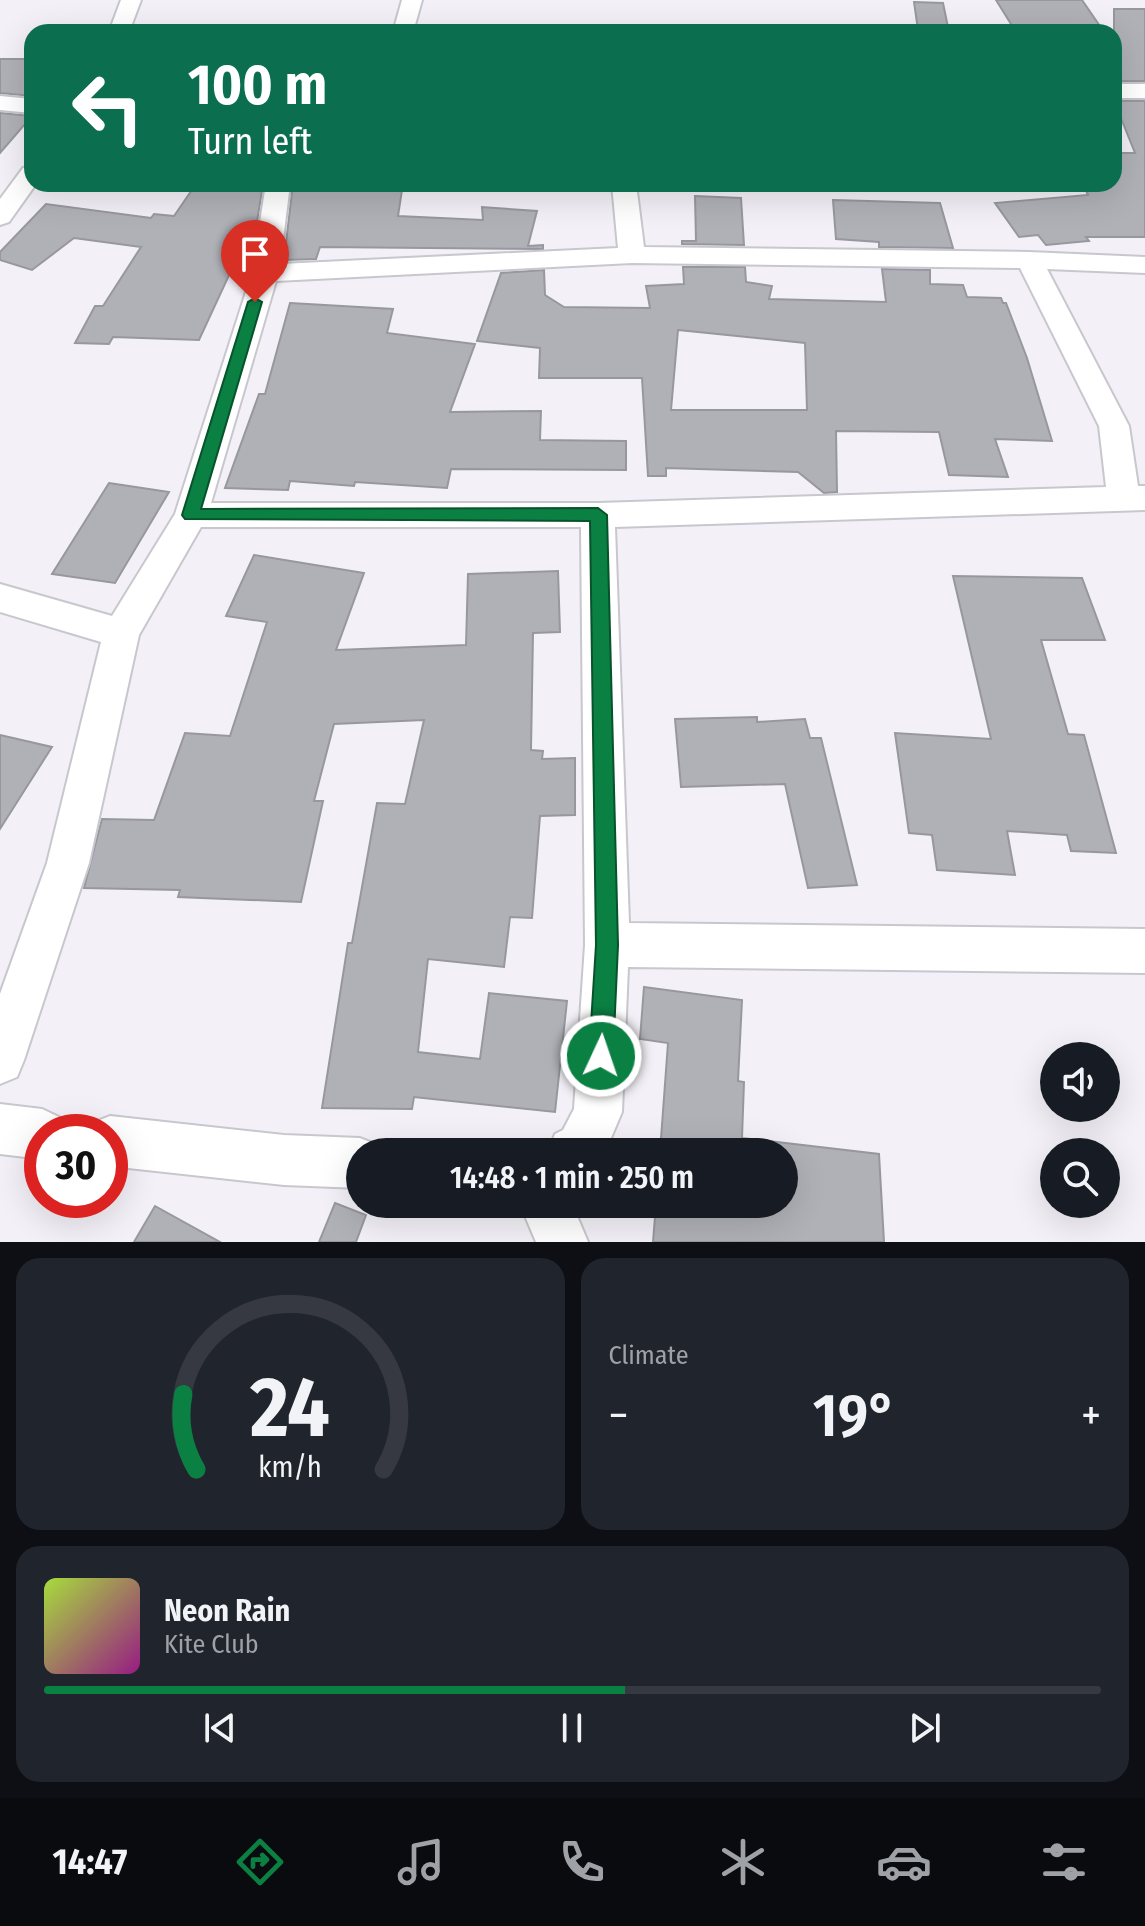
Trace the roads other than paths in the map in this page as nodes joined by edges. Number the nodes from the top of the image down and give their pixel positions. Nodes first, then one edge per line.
1 (131, 0) edge
2 (412, 0) edge
3 (122, 24) edge
4 (405, 24) edge
5 (1122, 91) edge
6 (1145, 91) edge
7 (0, 103) edge
8 (24, 105) edge
9 (24, 184) edge
10 (277, 192) edge
11 (625, 192) edge
12 (0, 217) edge
13 (632, 255) junction
14 (1029, 260) junction
15 (1145, 265) edge
16 (265, 273) junction
17 (1134, 498) edge
18 (191, 515) junction
19 (598, 515) junction
20 (0, 598) edge
21 (121, 633) junction
22 (607, 945) junction
23 (1145, 951) edge
24 (0, 1060) edge
25 (0, 1129) edge
26 (24, 1132) edge
27 (586, 1138) edge
28 (128, 1143) edge
29 (346, 1162) edge
30 (552, 1218) edge
31 (562, 1242) edge

1 - 3 street
2 - 4 street
5 - 6 street
7 - 8 street
9 - 12 street
10 - 16 street
11 - 13 street
13 - 14 street
13 - 16 street
14 - 15 street
14 - 17 street
16 - 18 street
17 - 19 street
18 - 19 street
18 - 21 street
19 - 22 street
20 - 21 street
21 - 24 street
22 - 23 street
22 - 27 street
25 - 26 street
28 - 29 street
30 - 31 street

